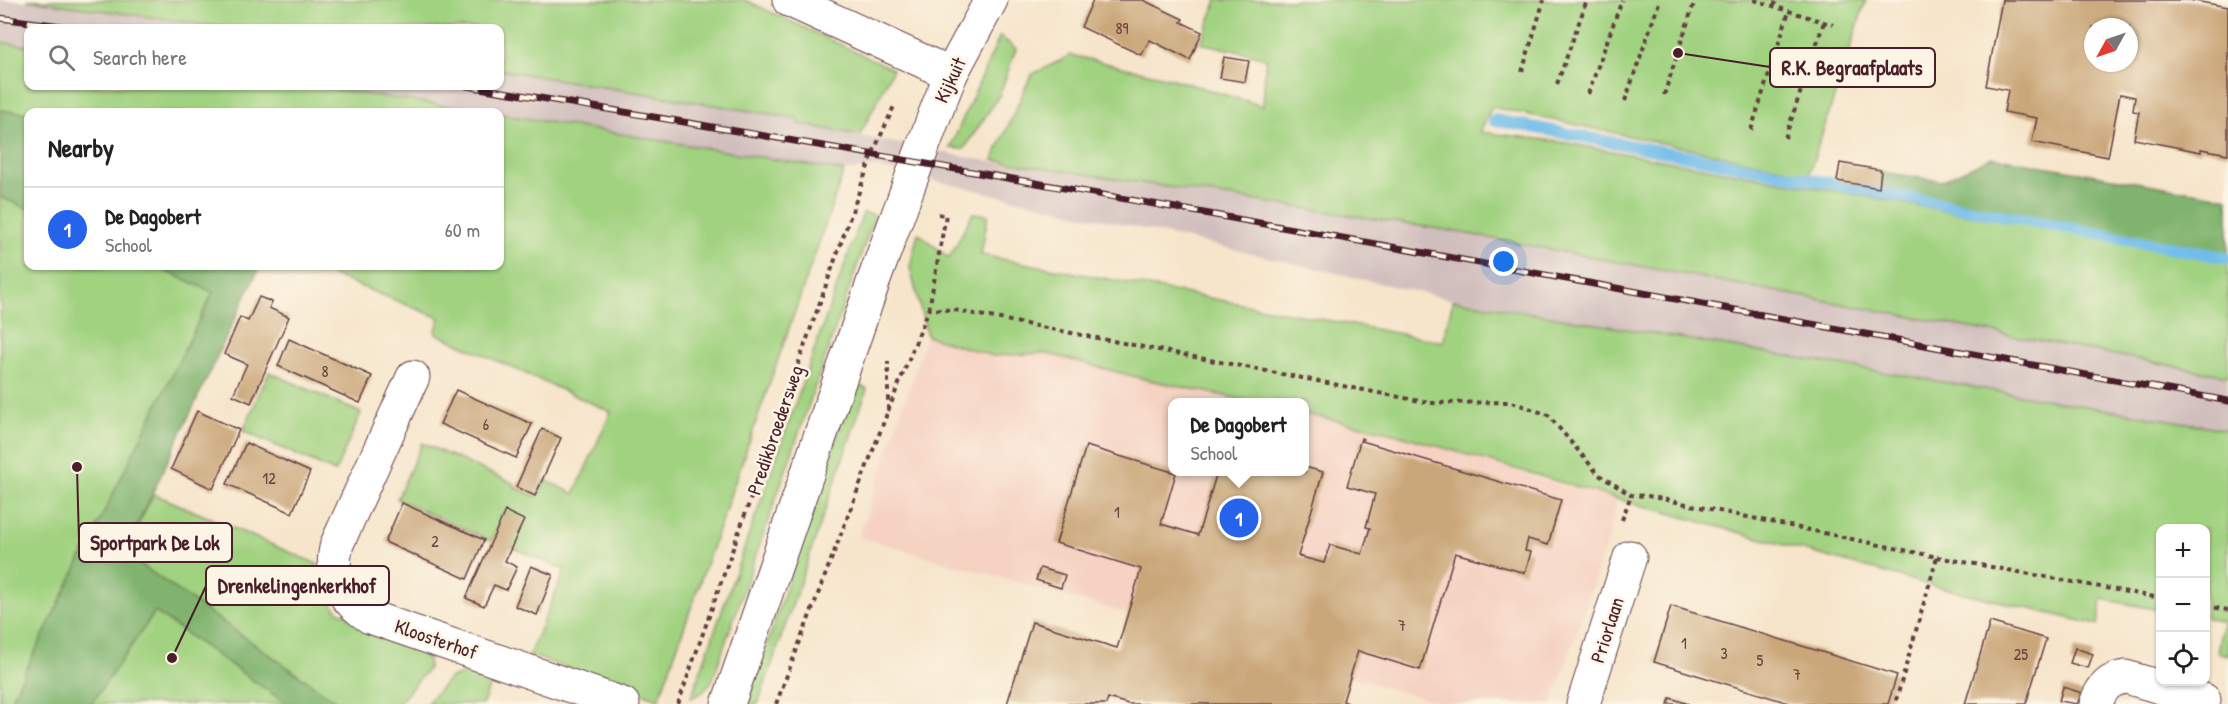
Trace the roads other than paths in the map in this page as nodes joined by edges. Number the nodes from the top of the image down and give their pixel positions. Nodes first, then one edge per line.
1 (789, 0) edge
2 (991, 0) edge
3 (951, 74) junction
4 (413, 377) dead end
5 (1630, 556) dead end
6 (2204, 700) dead end
7 (623, 704) edge
8 (728, 704) edge
9 (1583, 704) edge
10 (2096, 704) edge

1 - 3 street
2 - 3 street, Kijkuit
3 - 8 street, Kijkuit
4 - 7 street, Kloosterhof
5 - 9 street, Priorlaan
6 - 10 street

